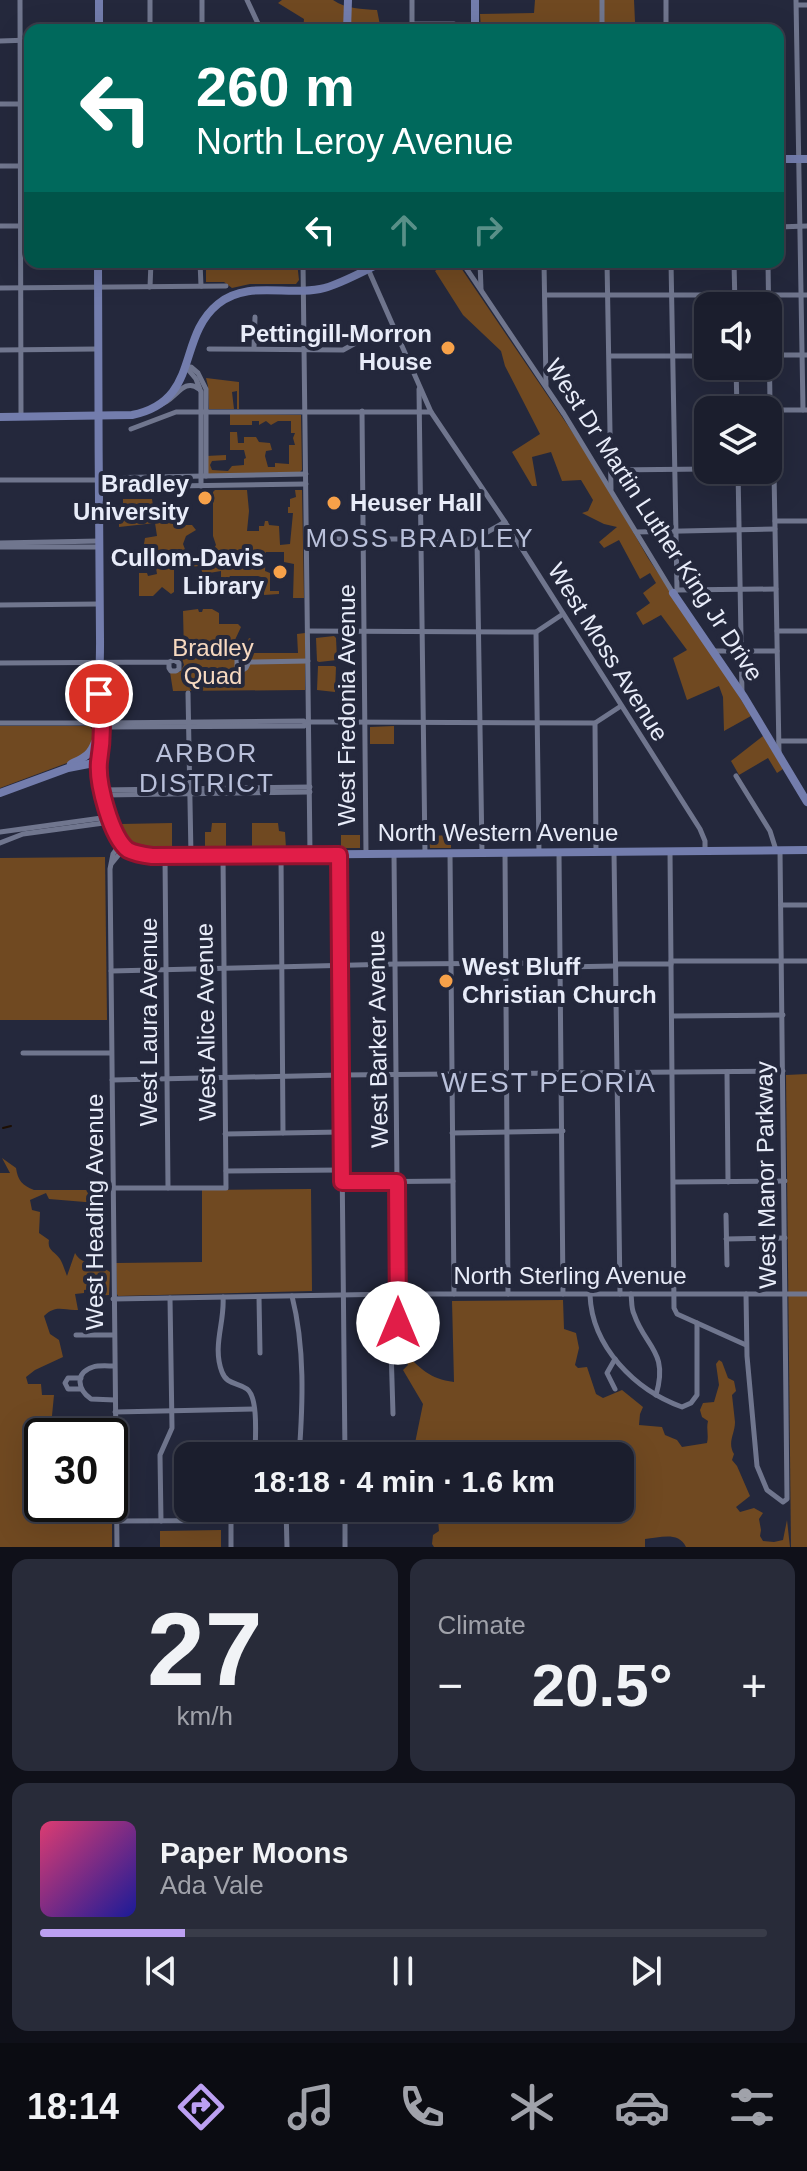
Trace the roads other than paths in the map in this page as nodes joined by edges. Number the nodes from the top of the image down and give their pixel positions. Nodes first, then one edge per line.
1 (20, 0) edge
2 (99, 0) edge
3 (150, 0) edge
4 (202, 0) edge
5 (247, 0) edge
6 (348, 0) edge
7 (412, 0) edge
8 (475, 0) edge
9 (602, 0) edge
10 (666, 0) edge
11 (796, 2) edge
12 (807, 5) edge
13 (99, 24) edge
14 (150, 24) edge
15 (202, 24) edge
16 (258, 24) edge
17 (347, 24) edge
18 (412, 24) edge
19 (475, 24) edge
20 (602, 24) edge
21 (666, 24) edge
22 (20, 40) junction
23 (24, 40) edge
24 (0, 41) edge
25 (0, 104) edge
26 (20, 104) junction
27 (24, 104) edge
28 (803, 159) edge
29 (0, 166) edge
30 (20, 166) junction
31 (24, 166) edge
32 (0, 226) edge
33 (20, 226) junction
34 (24, 226) edge
35 (804, 226) edge
36 (784, 227) edge
37 (98, 268) edge
38 (151, 268) edge
39 (200, 268) edge
40 (303, 268) edge
41 (360, 268) edge
42 (369, 268) edge
43 (466, 268) edge
44 (480, 268) edge
45 (544, 268) edge
46 (607, 268) edge
47 (671, 268) edge
48 (734, 268) edge
49 (768, 268) edge
50 (201, 286) junction
51 (226, 286) dead end
52 (98, 287) junction
53 (150, 287) junction
54 (0, 288) edge
55 (19, 288) junction
56 (305, 290) junction
57 (735, 292) edge
58 (768, 292) edge
59 (481, 293) junction
60 (545, 295) junction
61 (608, 295) junction
62 (672, 295) junction
63 (694, 295) edge
64 (804, 295) edge
65 (782, 296) edge
66 (255, 317) dead end
67 (363, 339) dead end
68 (254, 348) junction
69 (98, 349) junction
70 (209, 349) dead end
71 (305, 349) junction
72 (0, 350) edge
73 (19, 350) junction
74 (782, 355) edge
75 (805, 355) edge
76 (610, 356) junction
77 (672, 356) junction
78 (694, 356) edge
79 (185, 367) junction
80 (419, 384) junction
81 (546, 387) junction
82 (201, 392) junction
83 (158, 406) junction
84 (782, 410) edge
85 (805, 410) edge
86 (362, 411) junction
87 (204, 412) junction
88 (305, 412) junction
89 (419, 412) junction
90 (431, 412) junction
91 (98, 416) junction
92 (0, 417) edge
93 (21, 417) junction
94 (131, 429) dead end
95 (675, 469) junction
96 (694, 469) edge
97 (611, 470) junction
98 (306, 474) junction
99 (203, 476) junction
100 (99, 479) junction
101 (0, 480) edge
102 (306, 484) junction
103 (738, 484) edge
104 (772, 484) edge
105 (201, 486) junction
106 (611, 492) junction
107 (99, 493) junction
108 (775, 521) junction
109 (807, 521) edge
110 (505, 522) junction
111 (775, 529) junction
112 (676, 530) junction
113 (739, 530) junction
114 (635, 532) junction
115 (477, 538) junction
116 (307, 539) junction
117 (363, 539) junction
118 (421, 539) junction
119 (100, 544) junction
120 (0, 545) edge
121 (776, 589) junction
122 (740, 590) junction
123 (675, 592) junction
124 (100, 604) junction
125 (0, 605) edge
126 (563, 614) junction
127 (422, 630) junction
128 (308, 631) junction
129 (365, 631) junction
130 (480, 631) junction
131 (777, 631) junction
132 (807, 631) edge
133 (536, 632) junction
134 (713, 651) junction
135 (741, 651) junction
136 (777, 651) junction
137 (308, 661) junction
138 (100, 662) junction
139 (169, 662) dead end
140 (249, 662) dead end
141 (0, 663) edge
142 (188, 693) dead end
143 (742, 695) junction
144 (621, 706) junction
145 (365, 722) junction
146 (423, 722) junction
147 (481, 722) junction
148 (0, 723) edge
149 (307, 723) junction
150 (537, 723) junction
151 (595, 723) junction
152 (188, 724) junction
153 (100, 727) junction
154 (779, 741) junction
155 (807, 741) edge
156 (779, 753) junction
157 (99, 762) junction
158 (64, 769) junction
159 (736, 776) dead end
160 (102, 790) junction
161 (310, 790) junction
162 (190, 791) junction
163 (0, 793) edge
164 (805, 793) edge
165 (807, 802) edge
166 (111, 819) junction
167 (0, 832) edge
168 (0, 843) edge
169 (123, 845) junction
170 (778, 850) junction
171 (807, 850) edge
172 (670, 851) junction
173 (705, 851) junction
174 (596, 852) junction
175 (614, 852) junction
176 (450, 853) junction
177 (482, 853) junction
178 (505, 853) junction
179 (539, 853) junction
180 (559, 853) junction
181 (310, 854) junction
182 (366, 854) junction
183 (394, 854) junction
184 (425, 854) junction
185 (223, 855) junction
186 (281, 855) junction
187 (339, 855) junction
188 (165, 856) junction
189 (191, 856) junction
190 (781, 905) junction
191 (807, 905) edge
192 (782, 961) junction
193 (807, 961) edge
194 (671, 962) junction
195 (451, 963) junction
196 (506, 963) junction
197 (396, 964) junction
198 (560, 965) junction
199 (616, 965) junction
200 (340, 966) junction
201 (281, 967) junction
202 (223, 968) junction
203 (167, 969) junction
204 (111, 971) junction
205 (783, 1015) junction
206 (672, 1016) junction
207 (23, 1053) dead end
208 (111, 1053) junction
209 (783, 1071) junction
210 (673, 1072) junction
211 (727, 1072) junction
212 (562, 1073) junction
213 (617, 1073) junction
214 (507, 1074) junction
215 (341, 1075) junction
216 (396, 1075) junction
217 (452, 1075) junction
218 (283, 1077) junction
219 (225, 1078) junction
220 (112, 1080) junction
221 (168, 1080) junction
222 (563, 1131) junction
223 (341, 1132) junction
224 (508, 1132) junction
225 (283, 1133) junction
226 (452, 1133) junction
227 (225, 1134) junction
228 (342, 1170) junction
229 (226, 1171) junction
230 (453, 1181) junction
231 (785, 1181) junction
232 (342, 1182) junction
233 (397, 1182) junction
234 (674, 1182) junction
235 (728, 1182) junction
236 (112, 1188) junction
237 (168, 1188) junction
238 (726, 1215) dead end
239 (785, 1238) junction
240 (726, 1239) junction
241 (727, 1265) dead end
242 (398, 1294) junction
243 (454, 1294) junction
244 (508, 1294) junction
245 (563, 1294) junction
246 (620, 1294) junction
247 (631, 1294) junction
248 (674, 1294) junction
249 (746, 1294) junction
250 (786, 1294) junction
251 (807, 1294) edge
252 (342, 1295) junction
253 (590, 1295) junction
254 (292, 1296) junction
255 (223, 1297) junction
256 (259, 1297) junction
257 (170, 1298) junction
258 (113, 1299) junction
259 (697, 1323) junction
260 (397, 1330) junction
261 (76, 1335) dead end
262 (113, 1335) junction
263 (431, 1344) dead end
264 (746, 1345) junction
265 (260, 1353) dead end
266 (615, 1359) junction
267 (114, 1366) junction
268 (81, 1378) junction
269 (80, 1389) junction
270 (615, 1389) dead end
271 (656, 1395) junction
272 (115, 1400) junction
273 (254, 1409) junction
274 (173, 1411) junction
275 (115, 1412) junction
276 (393, 1414) dead end
277 (115, 1418) edge
278 (255, 1442) edge
279 (300, 1442) edge
280 (345, 1442) edge
281 (128, 1521) edge
282 (161, 1521) junction
283 (174, 1521) edge
284 (116, 1522) edge
285 (230, 1522) edge
286 (287, 1522) edge
287 (345, 1522) edge
288 (117, 1547) edge
289 (231, 1547) edge
290 (287, 1547) edge
291 (345, 1547) edge

1 - 22 street
2 - 13 main road
3 - 14 street
4 - 15 street
5 - 16 street
6 - 17 main road
7 - 18 street
8 - 19 main road
9 - 20 street
10 - 21 street
11 - 12 street
11 - 28 street
22 - 23 street
22 - 24 street
22 - 26 street
25 - 26 street
26 - 27 street
26 - 30 street
28 - 35 street
29 - 30 street
30 - 31 street
30 - 33 street
32 - 33 street
33 - 34 street
33 - 55 street
35 - 36 street
35 - 64 street
37 - 52 main road
38 - 53 street
39 - 50 street
40 - 56 street
41 - 56 main road
42 - 80 street, West Moss Avenue
43 - 59 street, West Dr Martin Luther King Jr Drive
44 - 59 street
45 - 60 street
46 - 61 street
47 - 62 street
48 - 57 street
49 - 58 street
50 - 51 street
50 - 53 street
52 - 53 street
52 - 55 street
52 - 69 main road
54 - 55 street
55 - 73 street
56 - 71 street
56 - 79 main road
59 - 81 street, West Dr Martin Luther King Jr Drive
60 - 61 street
60 - 81 street
61 - 62 street
61 - 76 street
62 - 63 street
62 - 77 street
64 - 65 street
64 - 75 street
66 - 68 street
67 - 71 street
68 - 70 street
68 - 71 street
69 - 73 street
69 - 91 main road
71 - 88 street
72 - 73 street
73 - 93 street
74 - 75 street
75 - 85 street
76 - 77 street
76 - 97 street
77 - 78 street
77 - 95 street
79 - 82 street
79 - 83 main road
79 - 87 street
80 - 89 street
80 - 90 street, West Moss Avenue
81 - 106 street, West Dr Martin Luther King Jr Drive
82 - 83 street
82 - 87 street
83 - 91 main road
84 - 85 street
86 - 88 street
86 - 89 street
86 - 117 street, West Fredonia Avenue
87 - 88 street
87 - 94 street
87 - 99 street
88 - 98 street
89 - 90 street
89 - 118 street
90 - 110 street, West Moss Avenue
91 - 93 main road
91 - 100 main road
92 - 93 main road
95 - 96 street
95 - 97 street
95 - 112 street
97 - 106 street
98 - 99 street
98 - 102 street
99 - 100 street
99 - 105 street
100 - 101 street
100 - 107 main road
102 - 105 street
102 - 116 street
103 - 113 street
104 - 108 street
105 - 107 street
106 - 114 street, West Dr Martin Luther King Jr Drive
107 - 119 main road
108 - 109 street
108 - 111 street
110 - 115 street
110 - 126 street, West Moss Avenue
111 - 113 street
111 - 121 street
112 - 113 street
112 - 114 street
112 - 123 street
113 - 122 street
114 - 123 street, West Dr Martin Luther King Jr Drive
115 - 118 street
115 - 130 street
116 - 117 street
116 - 128 street
117 - 118 street
117 - 129 street, West Fredonia Avenue
118 - 127 street
119 - 120 street
119 - 124 main road
121 - 122 street
121 - 131 street
122 - 123 street
122 - 135 street
123 - 134 main road, West Dr Martin Luther King Jr Drive
124 - 125 street
124 - 138 main road
126 - 133 street
126 - 144 street, West Moss Avenue
127 - 129 street
127 - 130 street
127 - 146 street
128 - 129 street
128 - 137 street
129 - 145 street, West Fredonia Avenue
130 - 133 street
130 - 147 street
131 - 132 street
131 - 136 street
133 - 150 street
134 - 135 street
134 - 143 main road, West Dr Martin Luther King Jr Drive
135 - 136 street
135 - 143 street
136 - 154 street
137 - 140 street
137 - 149 street
138 - 139 street
138 - 141 street
138 - 153 main road
142 - 152 street
143 - 156 main road, West Dr Martin Luther King Jr Drive
144 - 151 street
144 - 173 street, West Moss Avenue
145 - 146 street
145 - 149 street
145 - 182 street, West Fredonia Avenue
146 - 147 street
146 - 184 street
147 - 150 street
147 - 177 street
148 - 153 street
149 - 152 street
149 - 161 street
150 - 151 street
150 - 179 street
151 - 174 street
152 - 153 street
152 - 162 street
153 - 157 main road
153 - 158 main road
154 - 155 street
154 - 156 street
156 - 164 main road, West Dr Martin Luther King Jr Drive
157 - 158 main road
157 - 160 main road
158 - 160 main road
158 - 163 main road
159 - 170 street
160 - 162 street
160 - 166 main road
161 - 162 street
161 - 181 street
162 - 189 street
164 - 165 main road, West Dr Martin Luther King Jr Drive
166 - 167 street
166 - 168 street
166 - 169 main road
169 - 188 main road, North Western Avenue
169 - 204 street, West Heading Avenue
170 - 171 main road, North Western Avenue
170 - 173 main road, North Western Avenue
170 - 190 street, West Manor Parkway
172 - 173 main road, North Western Avenue
172 - 175 main road, North Western Avenue
172 - 194 street
174 - 175 main road, North Western Avenue
174 - 180 main road, North Western Avenue
175 - 199 street
176 - 177 main road, North Western Avenue
176 - 184 main road, North Western Avenue
176 - 195 street
177 - 178 main road, North Western Avenue
178 - 179 main road, North Western Avenue
178 - 196 street
179 - 180 main road, North Western Avenue
180 - 198 street
181 - 186 main road, North Western Avenue
181 - 187 main road, North Western Avenue
182 - 183 main road, North Western Avenue
182 - 187 main road, North Western Avenue
183 - 184 main road, North Western Avenue
183 - 197 street, West Barker Avenue
185 - 186 main road, North Western Avenue
185 - 189 main road, North Western Avenue
185 - 202 street, West Alice Avenue
186 - 201 street
187 - 200 street
188 - 189 main road, North Western Avenue
188 - 203 street, West Laura Avenue
190 - 191 street
190 - 192 street, West Manor Parkway
192 - 193 street
192 - 194 street
192 - 205 street, West Manor Parkway
194 - 199 street
194 - 206 street
195 - 196 street
195 - 197 street
195 - 217 street
196 - 198 street
196 - 214 street
197 - 200 street
197 - 216 street, West Barker Avenue
198 - 199 street
198 - 212 street
199 - 213 street
200 - 201 street
200 - 215 street
201 - 202 street
201 - 218 street
202 - 203 street
202 - 219 street, West Alice Avenue
203 - 204 street
203 - 221 street, West Laura Avenue
204 - 208 street, West Heading Avenue
205 - 206 street
205 - 209 street, West Manor Parkway
206 - 210 street
207 - 208 street
208 - 220 street, West Heading Avenue
209 - 211 street
209 - 231 street, West Manor Parkway
210 - 211 street
210 - 213 street
210 - 234 street
211 - 235 street
212 - 213 street
212 - 214 street
212 - 222 street
213 - 246 street
214 - 217 street
214 - 224 street
215 - 216 street
215 - 218 street
215 - 223 street
216 - 217 street
216 - 233 street, West Barker Avenue
217 - 226 street
218 - 219 street
218 - 225 street
219 - 221 street
219 - 227 street, West Alice Avenue
220 - 221 street
220 - 236 street, West Heading Avenue
221 - 237 street, West Laura Avenue
222 - 224 street
222 - 245 street
223 - 225 street
223 - 228 street
224 - 226 street
224 - 244 street
225 - 227 street
226 - 230 street
227 - 229 street, West Alice Avenue
228 - 229 street
228 - 232 street
229 - 237 street, West Alice Avenue
230 - 233 street
230 - 243 street
231 - 235 street
231 - 239 street, West Manor Parkway
232 - 233 street
232 - 252 street
233 - 242 street, West Barker Avenue
234 - 235 street
234 - 248 street
236 - 237 street
236 - 258 street, West Heading Avenue
238 - 240 street
239 - 240 street
239 - 250 street, West Manor Parkway
240 - 241 street
242 - 243 street, North Sterling Avenue
242 - 252 street, North Sterling Avenue
242 - 260 street, West Barker Avenue
243 - 244 street, North Sterling Avenue
244 - 245 street, North Sterling Avenue
245 - 253 street, North Sterling Avenue
246 - 247 street, North Sterling Avenue
246 - 253 street, North Sterling Avenue
247 - 248 street, North Sterling Avenue
247 - 271 street
248 - 249 street, North Sterling Avenue
248 - 259 street
249 - 250 street, North Sterling Avenue
249 - 264 street
250 - 251 street, North Sterling Avenue
250 - 264 street, West Manor Parkway
252 - 254 street, North Sterling Avenue
252 - 280 street
253 - 266 street
254 - 256 street, North Sterling Avenue
254 - 279 street
255 - 256 street, North Sterling Avenue
255 - 257 street, North Sterling Avenue
255 - 273 street
256 - 265 street
257 - 258 street, North Sterling Avenue
257 - 274 street
258 - 262 street, West Heading Avenue
259 - 264 street
259 - 271 street
260 - 263 street
260 - 276 street, West Barker Avenue
261 - 262 street
262 - 267 street, West Heading Avenue
266 - 270 street
266 - 271 street
267 - 268 street
267 - 272 street, West Heading Avenue
268 - 269 street
268 - 269 street
269 - 272 street
272 - 275 street, West Heading Avenue
273 - 274 street
273 - 278 street
274 - 275 street
274 - 282 street
275 - 277 street, West Heading Avenue
281 - 282 street
282 - 283 street
284 - 288 street, West Heading Avenue
285 - 289 street
286 - 290 street
287 - 291 street

